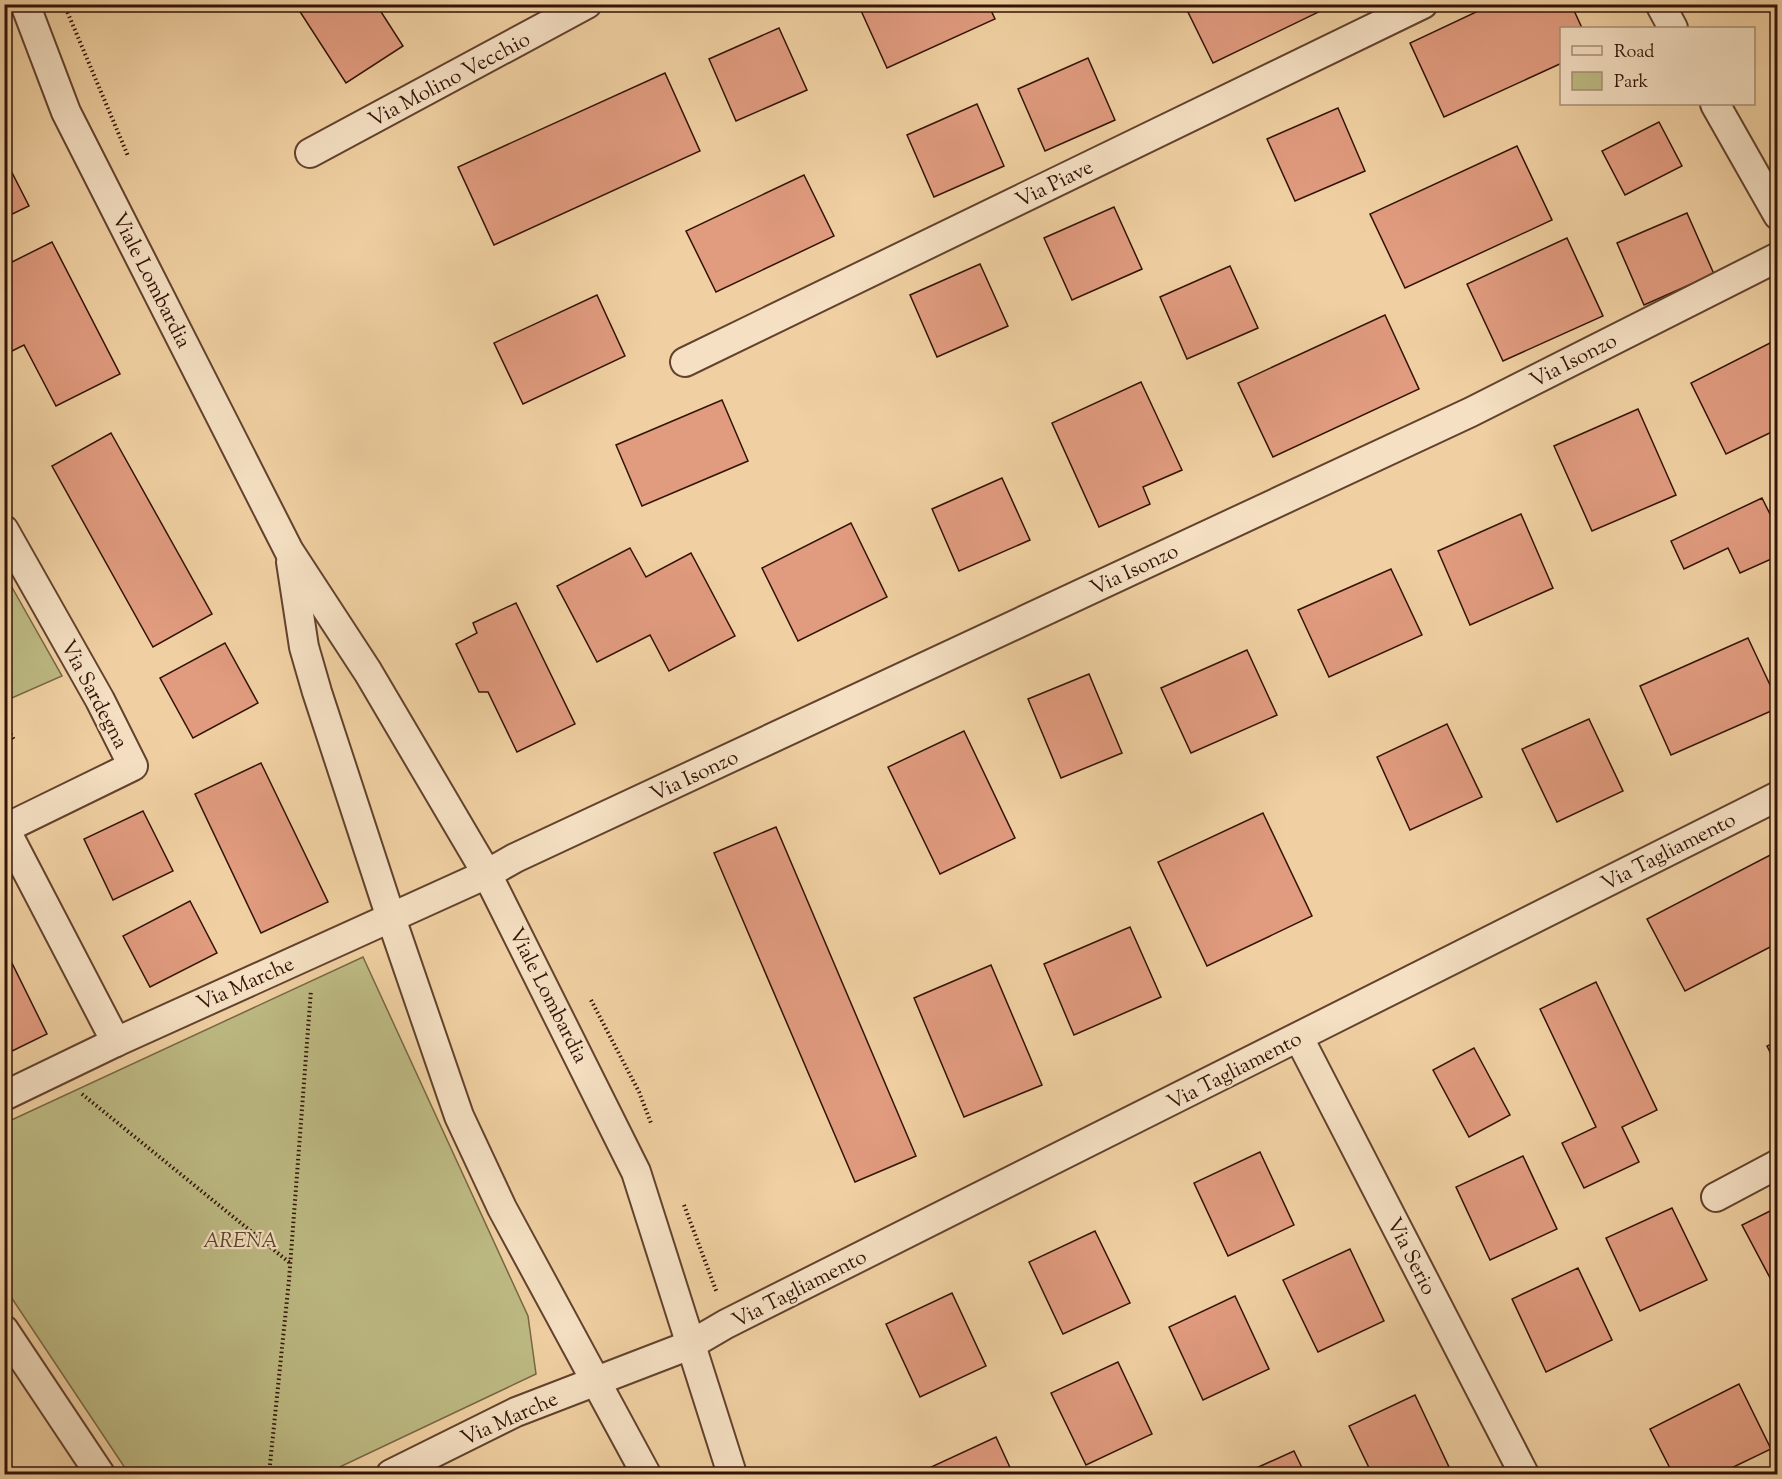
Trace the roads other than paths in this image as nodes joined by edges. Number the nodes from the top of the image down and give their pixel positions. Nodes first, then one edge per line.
1 (25, 4) edge
2 (587, 4) edge
3 (1423, 4) edge
4 (1660, 4) edge
5 (1672, 27) edge
6 (1716, 105) edge
7 (310, 153) dead end
8 (1778, 215) edge
9 (1778, 257) edge
10 (685, 362) dead end
11 (4, 530) edge
12 (289, 551) junction
13 (1778, 796) edge
14 (4, 829) edge
15 (487, 874) junction
16 (391, 918) junction
17 (1299, 1038) junction
18 (116, 1042) junction
19 (4, 1096) edge
20 (1778, 1164) edge
21 (1716, 1197) dead end
22 (4, 1330) edge
23 (690, 1345) junction
24 (596, 1381) junction
25 (100, 1474) edge
26 (391, 1474) edge
27 (646, 1474) edge
28 (732, 1474) edge
29 (1524, 1474) edge

1 - 12 street, Viale Lombardia
2 - 7 street, Via Molino Vecchio
3 - 10 street, Via Piave
4 - 5 street
6 - 8 street
9 - 15 street, Via Isonzo
11 - 14 street, Via Sardegna
12 - 15 street, Viale Lombardia
12 - 16 street, Viale Lombardia
13 - 17 street, Via Tagliamento
14 - 18 street, Via Sardegna
15 - 16 street, Via Marche
15 - 23 street, Viale Lombardia
16 - 18 street, Via Marche
16 - 24 street, Viale Lombardia
17 - 23 street, Via Tagliamento
17 - 29 street, Via Serio
18 - 19 street, Via Marche
20 - 21 street
22 - 25 street
23 - 24 street, Via Tagliamento
23 - 28 street, Viale Lombardia
24 - 26 street, Via Marche
24 - 27 street, Viale Lombardia

